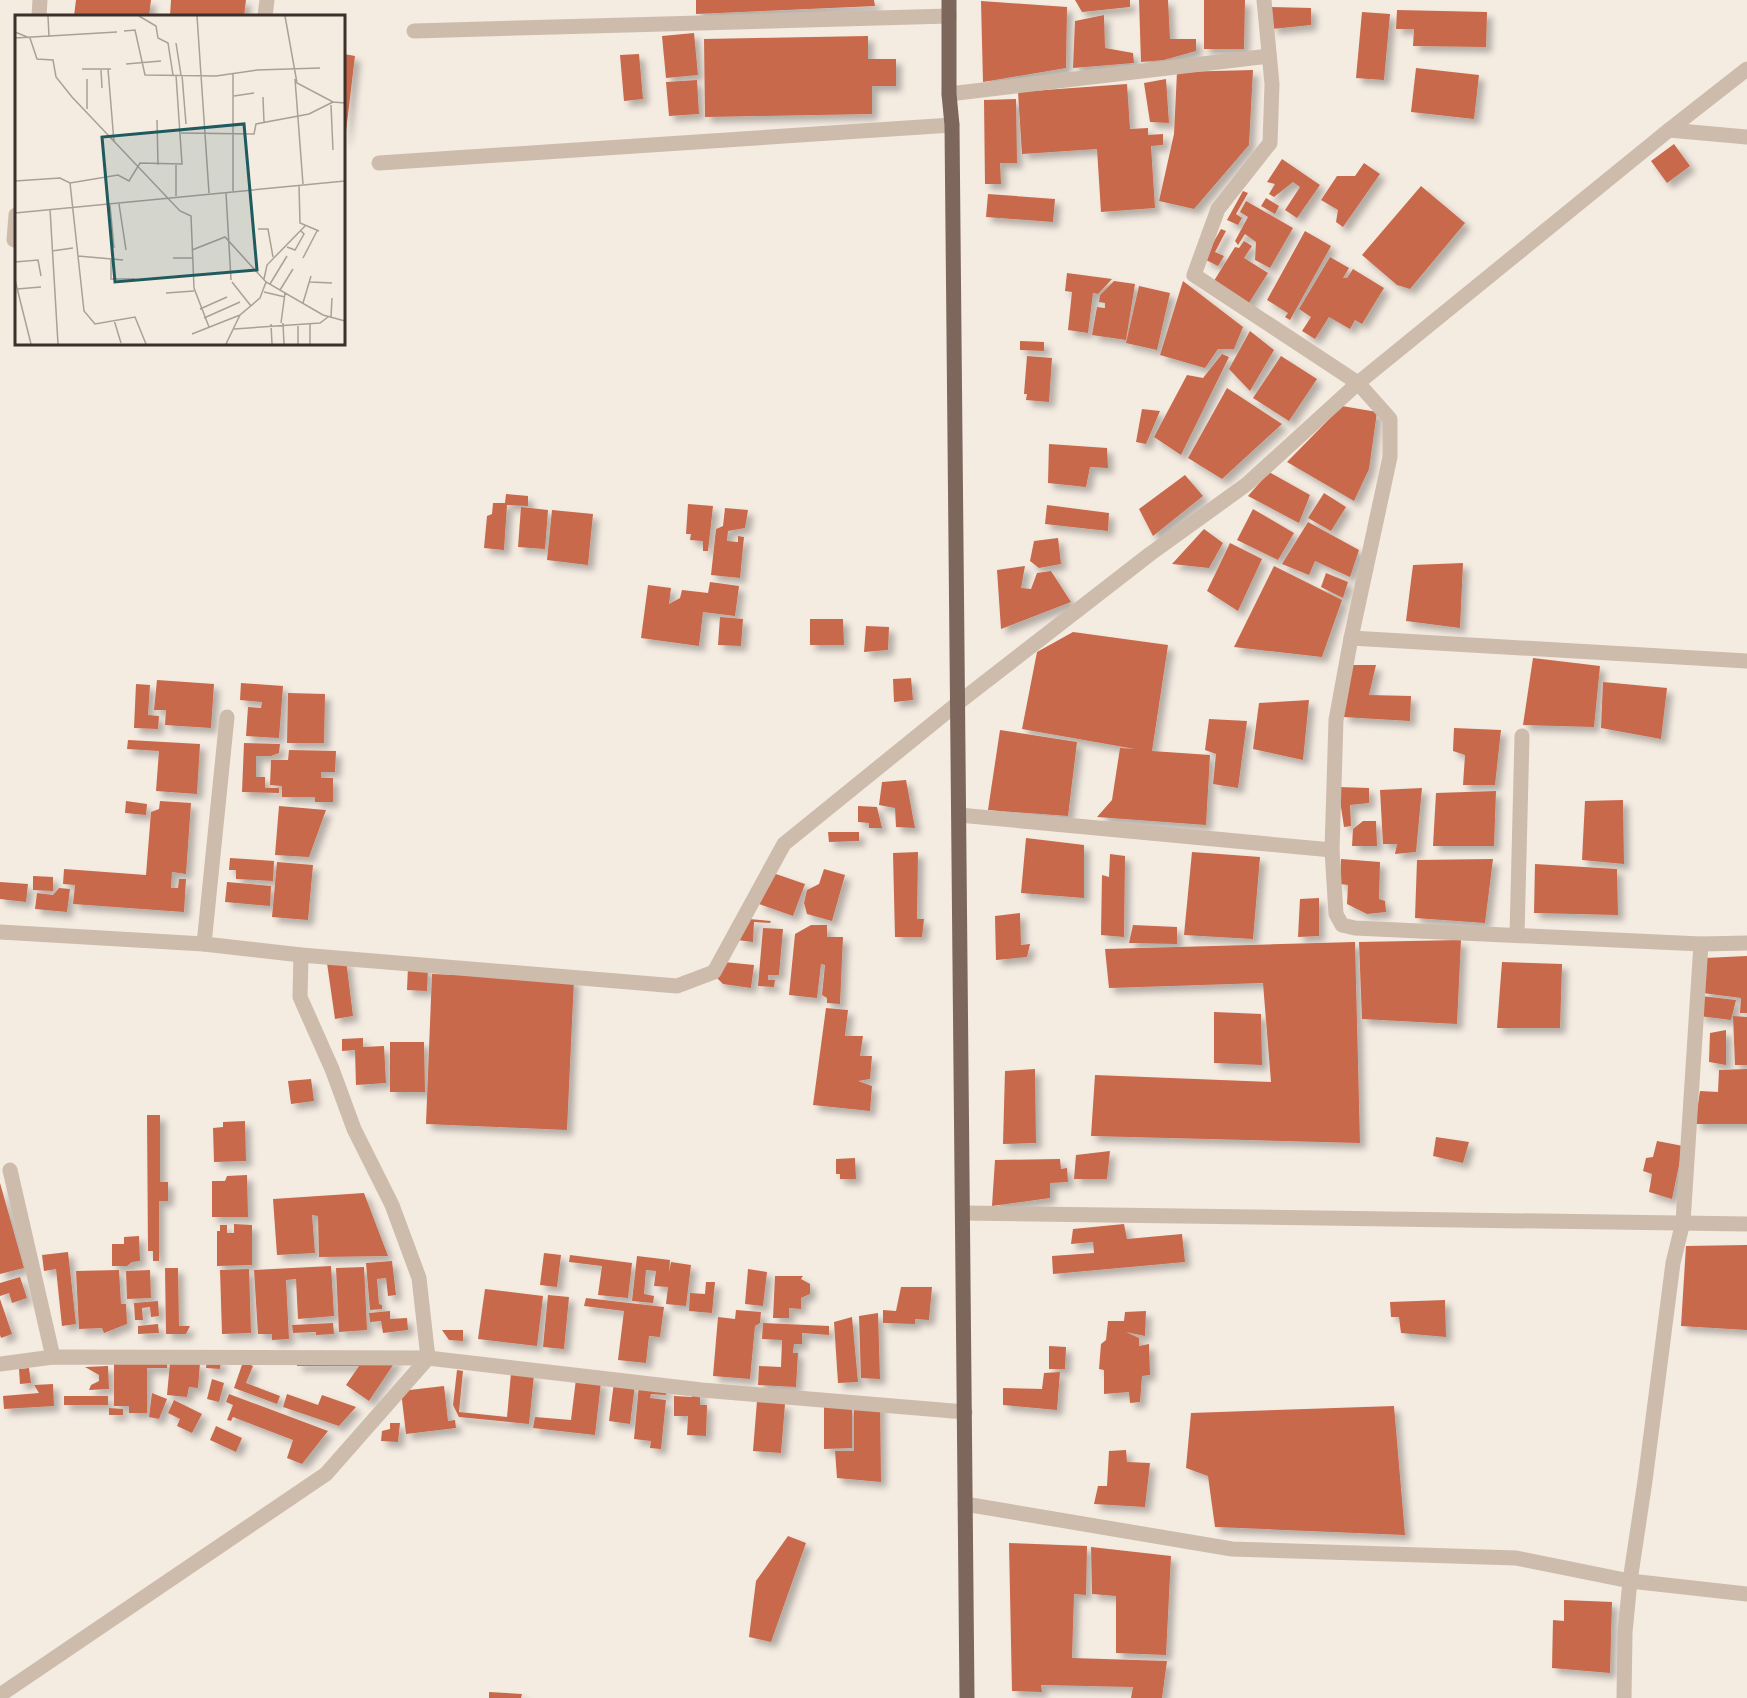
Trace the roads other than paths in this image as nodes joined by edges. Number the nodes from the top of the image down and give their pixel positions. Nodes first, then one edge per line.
1 (40, 0) edge
2 (267, 0) edge
3 (949, 0) edge
4 (1264, 0) edge
5 (39, 15) edge
6 (265, 15) edge
7 (949, 16) junction
8 (414, 31) dead end
9 (1269, 56) junction
10 (1747, 69) edge
11 (949, 94) junction
12 (952, 125) junction
13 (1669, 130) junction
14 (1747, 137) edge
15 (379, 163) dead end
16 (15, 228) edge
17 (14, 240) dead end
18 (1358, 382) junction
19 (1351, 639) junction
20 (1747, 661) edge
21 (958, 703) junction
22 (227, 717) dead end
23 (1522, 736) dead end
24 (960, 815) junction
25 (1332, 850) junction
26 (0, 932) edge
27 (1517, 935) junction
28 (1747, 943) edge
29 (204, 944) junction
30 (1701, 944) junction
31 (301, 955) junction
32 (10, 1170) dead end
33 (963, 1213) junction
34 (1683, 1222) junction
35 (1747, 1224) edge
36 (53, 1358) junction
37 (428, 1358) junction
38 (0, 1364) edge
39 (965, 1412) junction
40 (965, 1504) junction
41 (1630, 1581) junction
42 (1747, 1594) edge
43 (0, 1695) edge
44 (967, 1698) edge
45 (1624, 1698) edge

1 - 5 street
2 - 6 street
3 - 7 main road
4 - 9 street
7 - 8 street
7 - 11 main road
9 - 11 street
9 - 18 street
10 - 13 street
11 - 12 main road
12 - 15 street
12 - 21 main road
13 - 14 street
13 - 18 street
16 - 17 street
18 - 19 street
18 - 21 street
19 - 20 street
19 - 25 street
21 - 24 main road
21 - 31 street
22 - 29 street
23 - 27 street
24 - 25 street
24 - 33 main road
25 - 27 street
26 - 29 street
27 - 30 street
28 - 30 street
29 - 31 street
30 - 34 street
31 - 37 street
32 - 36 street
33 - 34 street
33 - 39 main road
34 - 35 street
34 - 41 street
36 - 37 street
36 - 38 street
37 - 39 street
37 - 43 street
39 - 40 main road
40 - 41 street
40 - 44 main road
41 - 42 street
41 - 45 street

